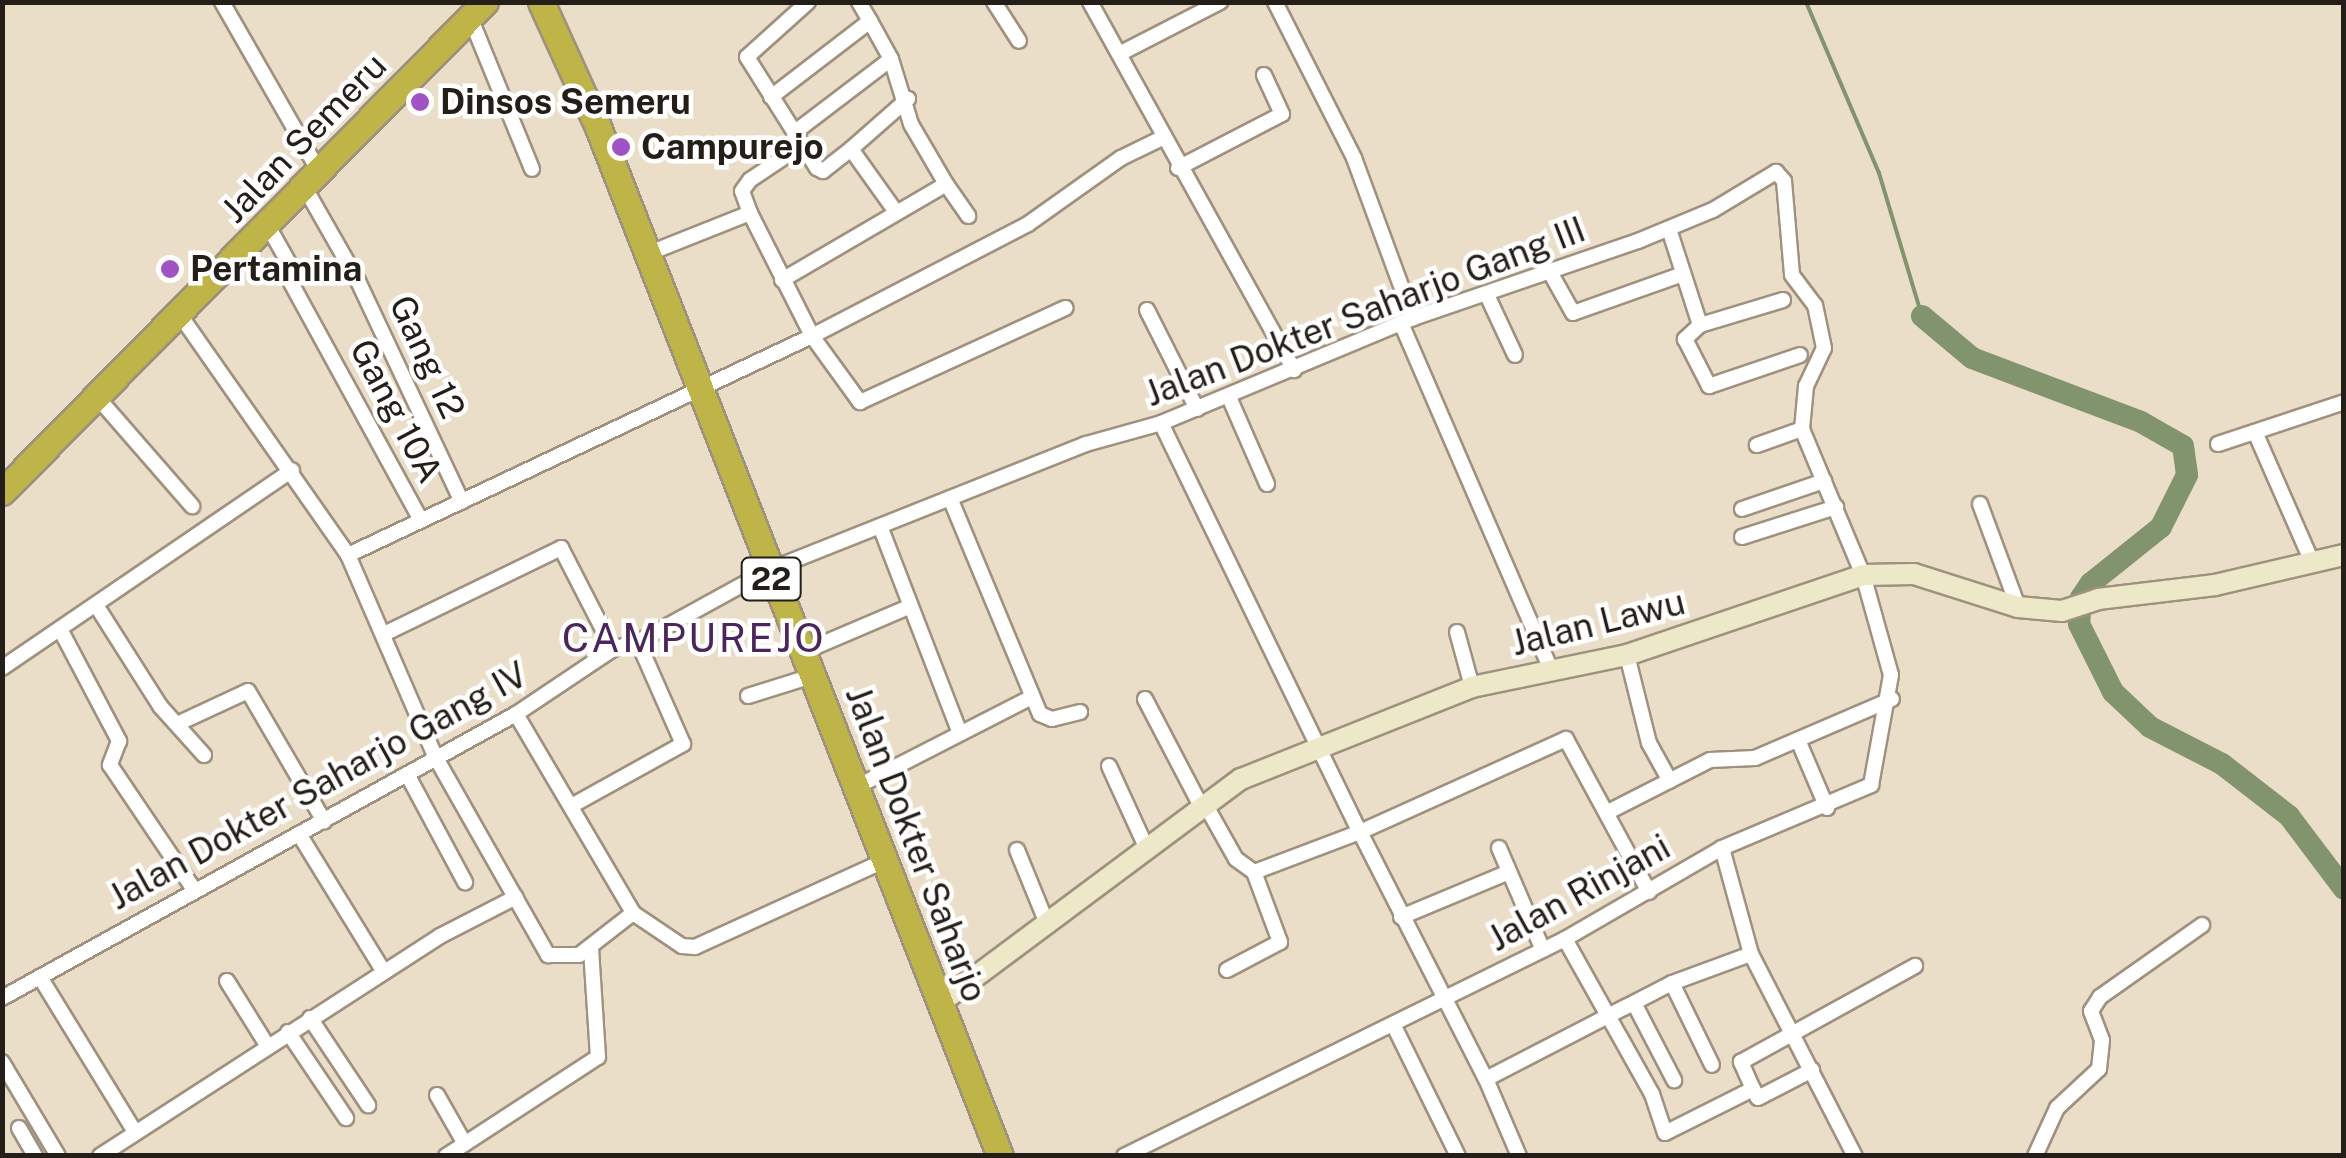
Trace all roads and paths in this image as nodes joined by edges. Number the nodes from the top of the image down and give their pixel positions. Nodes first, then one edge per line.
1 (222, 2) edge
2 (541, 2) edge
3 (808, 2) edge
4 (858, 2) edge
5 (994, 2) edge
6 (1090, 2) edge
7 (1220, 2) edge
8 (1275, 2) edge
9 (481, 6) edge
10 (870, 21) junction
11 (1019, 42) dead end
12 (1119, 54) junction
13 (891, 59) junction
14 (1264, 75) dead end
15 (771, 97) junction
16 (908, 99) junction
17 (1162, 138) junction
18 (798, 139) junction
19 (851, 149) junction
20 (1178, 168) junction
21 (532, 169) dead end
22 (312, 181) junction
23 (946, 184) junction
24 (896, 212) junction
25 (750, 213) junction
26 (968, 216) dead end
27 (268, 226) junction
28 (1669, 229) junction
29 (647, 254) junction
30 (1550, 272) junction
31 (1683, 274) junction
32 (782, 280) junction
33 (1487, 296) junction
34 (1783, 300) dead end
35 (1065, 308) dead end
36 (1148, 310) dead end
37 (180, 315) junction
38 (1407, 321) junction
39 (1700, 325) junction
40 (812, 336) junction
41 (1515, 354) dead end
42 (1800, 355) dead end
43 (1294, 370) junction
44 (697, 385) junction
45 (97, 397) junction
46 (1230, 397) junction
47 (2344, 402) edge
48 (1197, 410) junction
49 (1162, 424) junction
50 (1802, 429) junction
51 (2255, 432) junction
52 (2218, 444) dead end
53 (1756, 445) dead end
54 (292, 470) junction
55 (1824, 481) junction
56 (1267, 484) dead end
57 (2, 492) edge
58 (950, 498) junction
59 (462, 502) junction
60 (1980, 504) dead end
61 (192, 506) dead end
62 (1836, 507) junction
63 (1742, 509) dead end
64 (421, 520) junction
65 (880, 526) junction
66 (1742, 537) dead end
67 (2344, 555) edge
68 (348, 556) junction
69 (2313, 564) junction
70 (767, 571) junction
71 (1863, 575) junction
72 (96, 605) junction
73 (912, 606) junction
74 (2018, 607) junction
75 (60, 630) junction
76 (1457, 632) dead end
77 (384, 634) junction
78 (638, 642) junction
79 (614, 648) junction
80 (1627, 655) junction
81 (808, 664) junction
82 (2, 668) edge
83 (1552, 672) junction
84 (1472, 686) junction
85 (748, 696) dead end
86 (1032, 697) junction
87 (1145, 699) dead end
88 (1892, 699) junction
89 (1080, 712) dead end
90 (516, 714) junction
91 (176, 724) junction
92 (960, 733) junction
93 (1798, 740) junction
94 (1316, 744) junction
95 (204, 755) dead end
96 (436, 758) junction
97 (1109, 766) dead end
98 (407, 774) junction
99 (1670, 780) junction
100 (856, 787) junction
101 (573, 805) junction
102 (1203, 805) junction
103 (1827, 808) junction
104 (1608, 812) junction
105 (324, 821) junction
106 (1360, 832) junction
107 (299, 834) junction
108 (1499, 848) dead end
109 (1722, 848) junction
110 (1017, 850) dead end
111 (1148, 851) junction
112 (884, 860) junction
113 (1254, 872) junction
114 (1509, 872) junction
115 (465, 882) dead end
116 (195, 890) junction
117 (1649, 892) junction
118 (516, 898) junction
119 (634, 913) junction
120 (1400, 917) junction
121 (2202, 925) dead end
122 (1048, 926) junction
123 (1566, 939) junction
124 (591, 948) junction
125 (1543, 950) junction
126 (1751, 954) junction
127 (1915, 966) dead end
128 (1226, 970) dead end
129 (384, 972) junction
130 (40, 976) junction
131 (227, 982) dead end
132 (1672, 983) junction
133 (2, 998) edge
134 (1441, 999) junction
135 (940, 1003) junction
136 (1636, 1005) junction
137 (310, 1018) junction
138 (1609, 1018) junction
139 (1393, 1024) junction
140 (1792, 1030) junction
141 (288, 1032) junction
142 (267, 1046) junction
143 (2, 1062) edge
144 (1712, 1064) dead end
145 (1812, 1070) junction
146 (1486, 1080) junction
147 (1674, 1080) dead end
148 (1753, 1090) junction
149 (437, 1095) dead end
150 (368, 1105) dead end
151 (346, 1118) dead end
152 (18, 1128) dead end
153 (135, 1132) junction
154 (465, 1144) junction
155 (121, 1150) edge
156 (35, 1156) edge
157 (58, 1156) edge
158 (100, 1156) edge
159 (446, 1156) edge
160 (1000, 1156) edge
161 (1124, 1156) edge
162 (1458, 1156) edge
163 (1519, 1156) edge
164 (1855, 1156) edge
165 (2036, 1156) edge

1 - 22 street, Gang 12
2 - 29 highway, Jalan Dokter Saharjo / 22
3 - 15 street
4 - 10 street
5 - 11 street
6 - 12 street
7 - 12 street
8 - 38 street
9 - 21 street
9 - 22 highway, Jalan Semeru
10 - 13 street
10 - 15 street
12 - 17 street
13 - 16 street
13 - 18 street
14 - 20 street
15 - 18 street
16 - 19 street
16 - 23 street
17 - 20 street
17 - 40 street
18 - 19 street
18 - 25 street
19 - 24 street
20 - 43 street
22 - 27 highway, Jalan Semeru
22 - 59 street, Gang 12
23 - 24 street
23 - 26 street
24 - 32 street
25 - 29 street
25 - 32 street
27 - 37 highway, Jalan Semeru
27 - 64 street, Gang 10A
28 - 30 street, Jalan Dokter Saharjo Gang III
28 - 31 street
28 - 50 street, Jalan Dokter Saharjo Gang III
29 - 44 highway, Jalan Dokter Saharjo / 22
30 - 31 street
30 - 33 street, Jalan Dokter Saharjo Gang III
31 - 39 street
32 - 40 street
33 - 38 street, Jalan Dokter Saharjo Gang III
33 - 41 street
34 - 39 street
35 - 40 street
36 - 48 street
37 - 45 highway, Jalan Semeru
37 - 54 street
38 - 43 street, Jalan Dokter Saharjo Gang III
38 - 83 street
39 - 42 street
40 - 44 street
43 - 46 street, Jalan Dokter Saharjo Gang III
44 - 59 street
44 - 70 highway, Jalan Dokter Saharjo / 22
45 - 57 highway, Jalan Semeru
45 - 61 street
46 - 48 street, Jalan Dokter Saharjo Gang III
46 - 56 street
47 - 51 street
48 - 49 street, Jalan Dokter Saharjo Gang III
49 - 58 street, Jalan Dokter Saharjo Gang III
49 - 94 street
50 - 53 street
50 - 55 street, Jalan Rinjani
51 - 52 street
51 - 69 street
54 - 68 street
54 - 72 street
55 - 62 street, Jalan Rinjani
55 - 63 street
58 - 65 street, Jalan Dokter Saharjo Gang III
58 - 86 street
59 - 64 street
60 - 74 street
62 - 66 street
62 - 71 street, Jalan Rinjani
64 - 68 street
65 - 70 street, Jalan Dokter Saharjo Gang III
65 - 73 street
67 - 69 street, Jalan Lawu
68 - 77 street
69 - 74 street, Jalan Lawu
70 - 78 street, Jalan Dokter Saharjo Gang IV
70 - 81 highway, Jalan Dokter Saharjo / 22
71 - 74 street, Jalan Lawu
71 - 80 street, Jalan Lawu
71 - 88 street, Jalan Rinjani
72 - 75 street
72 - 91 street
73 - 81 street
73 - 92 street
75 - 82 street
75 - 116 street
76 - 84 street
77 - 79 street
77 - 96 street
78 - 79 street, Jalan Dokter Saharjo Gang IV
78 - 101 street
79 - 90 street, Jalan Dokter Saharjo Gang IV
80 - 83 street, Jalan Lawu
80 - 99 street
81 - 85 street
81 - 100 highway, Jalan Dokter Saharjo / 22
83 - 84 street, Jalan Lawu
84 - 94 street, Jalan Lawu
86 - 89 street
86 - 92 street
87 - 102 street
88 - 93 street
88 - 103 street, Jalan Rinjani
90 - 96 street, Jalan Dokter Saharjo Gang IV
90 - 101 street
91 - 95 street
91 - 105 street
92 - 100 street
93 - 99 street
93 - 103 street
94 - 102 street, Jalan Lawu
94 - 106 street
96 - 98 street, Jalan Dokter Saharjo Gang IV
96 - 118 street
97 - 111 street
98 - 105 street, Jalan Dokter Saharjo Gang IV
98 - 115 street
99 - 104 street
100 - 112 highway, Jalan Dokter Saharjo / 22
101 - 119 street
102 - 111 street, Jalan Lawu
102 - 113 street
103 - 109 street, Jalan Rinjani
104 - 106 street
104 - 117 street
105 - 107 street, Jalan Dokter Saharjo Gang IV
106 - 113 street
106 - 120 street
107 - 116 street, Jalan Dokter Saharjo Gang IV
107 - 129 street
108 - 114 street
109 - 117 street, Jalan Rinjani
109 - 126 street
110 - 122 street
111 - 122 street, Jalan Lawu
112 - 119 street
112 - 135 highway, Jalan Dokter Saharjo / 22
113 - 128 street
114 - 120 street
114 - 125 street
116 - 130 street, Jalan Dokter Saharjo Gang IV
117 - 123 street, Jalan Rinjani
118 - 124 street
118 - 129 street
119 - 124 street
120 - 134 street
121 - 165 street
122 - 135 street, Jalan Lawu
123 - 125 street, Jalan Rinjani
123 - 138 street
124 - 154 street
125 - 134 street, Jalan Rinjani
126 - 132 street
126 - 140 street
127 - 140 street
129 - 137 street
130 - 133 street, Jalan Dokter Saharjo Gang IV
130 - 153 street
131 - 142 street
132 - 136 street
132 - 144 street
134 - 139 street, Jalan Rinjani
134 - 146 street
135 - 160 highway, Jalan Dokter Saharjo / 22
136 - 138 street
136 - 147 street
137 - 141 street
137 - 150 street
138 - 146 street
138 - 148 street
139 - 161 street, Jalan Rinjani
139 - 162 street
140 - 145 street
140 - 148 street
141 - 142 street
141 - 151 street
142 - 153 street
143 - 157 street
145 - 148 street
145 - 164 street
146 - 163 street
149 - 154 street
152 - 156 street
153 - 155 street
154 - 159 street
155 - 158 street

